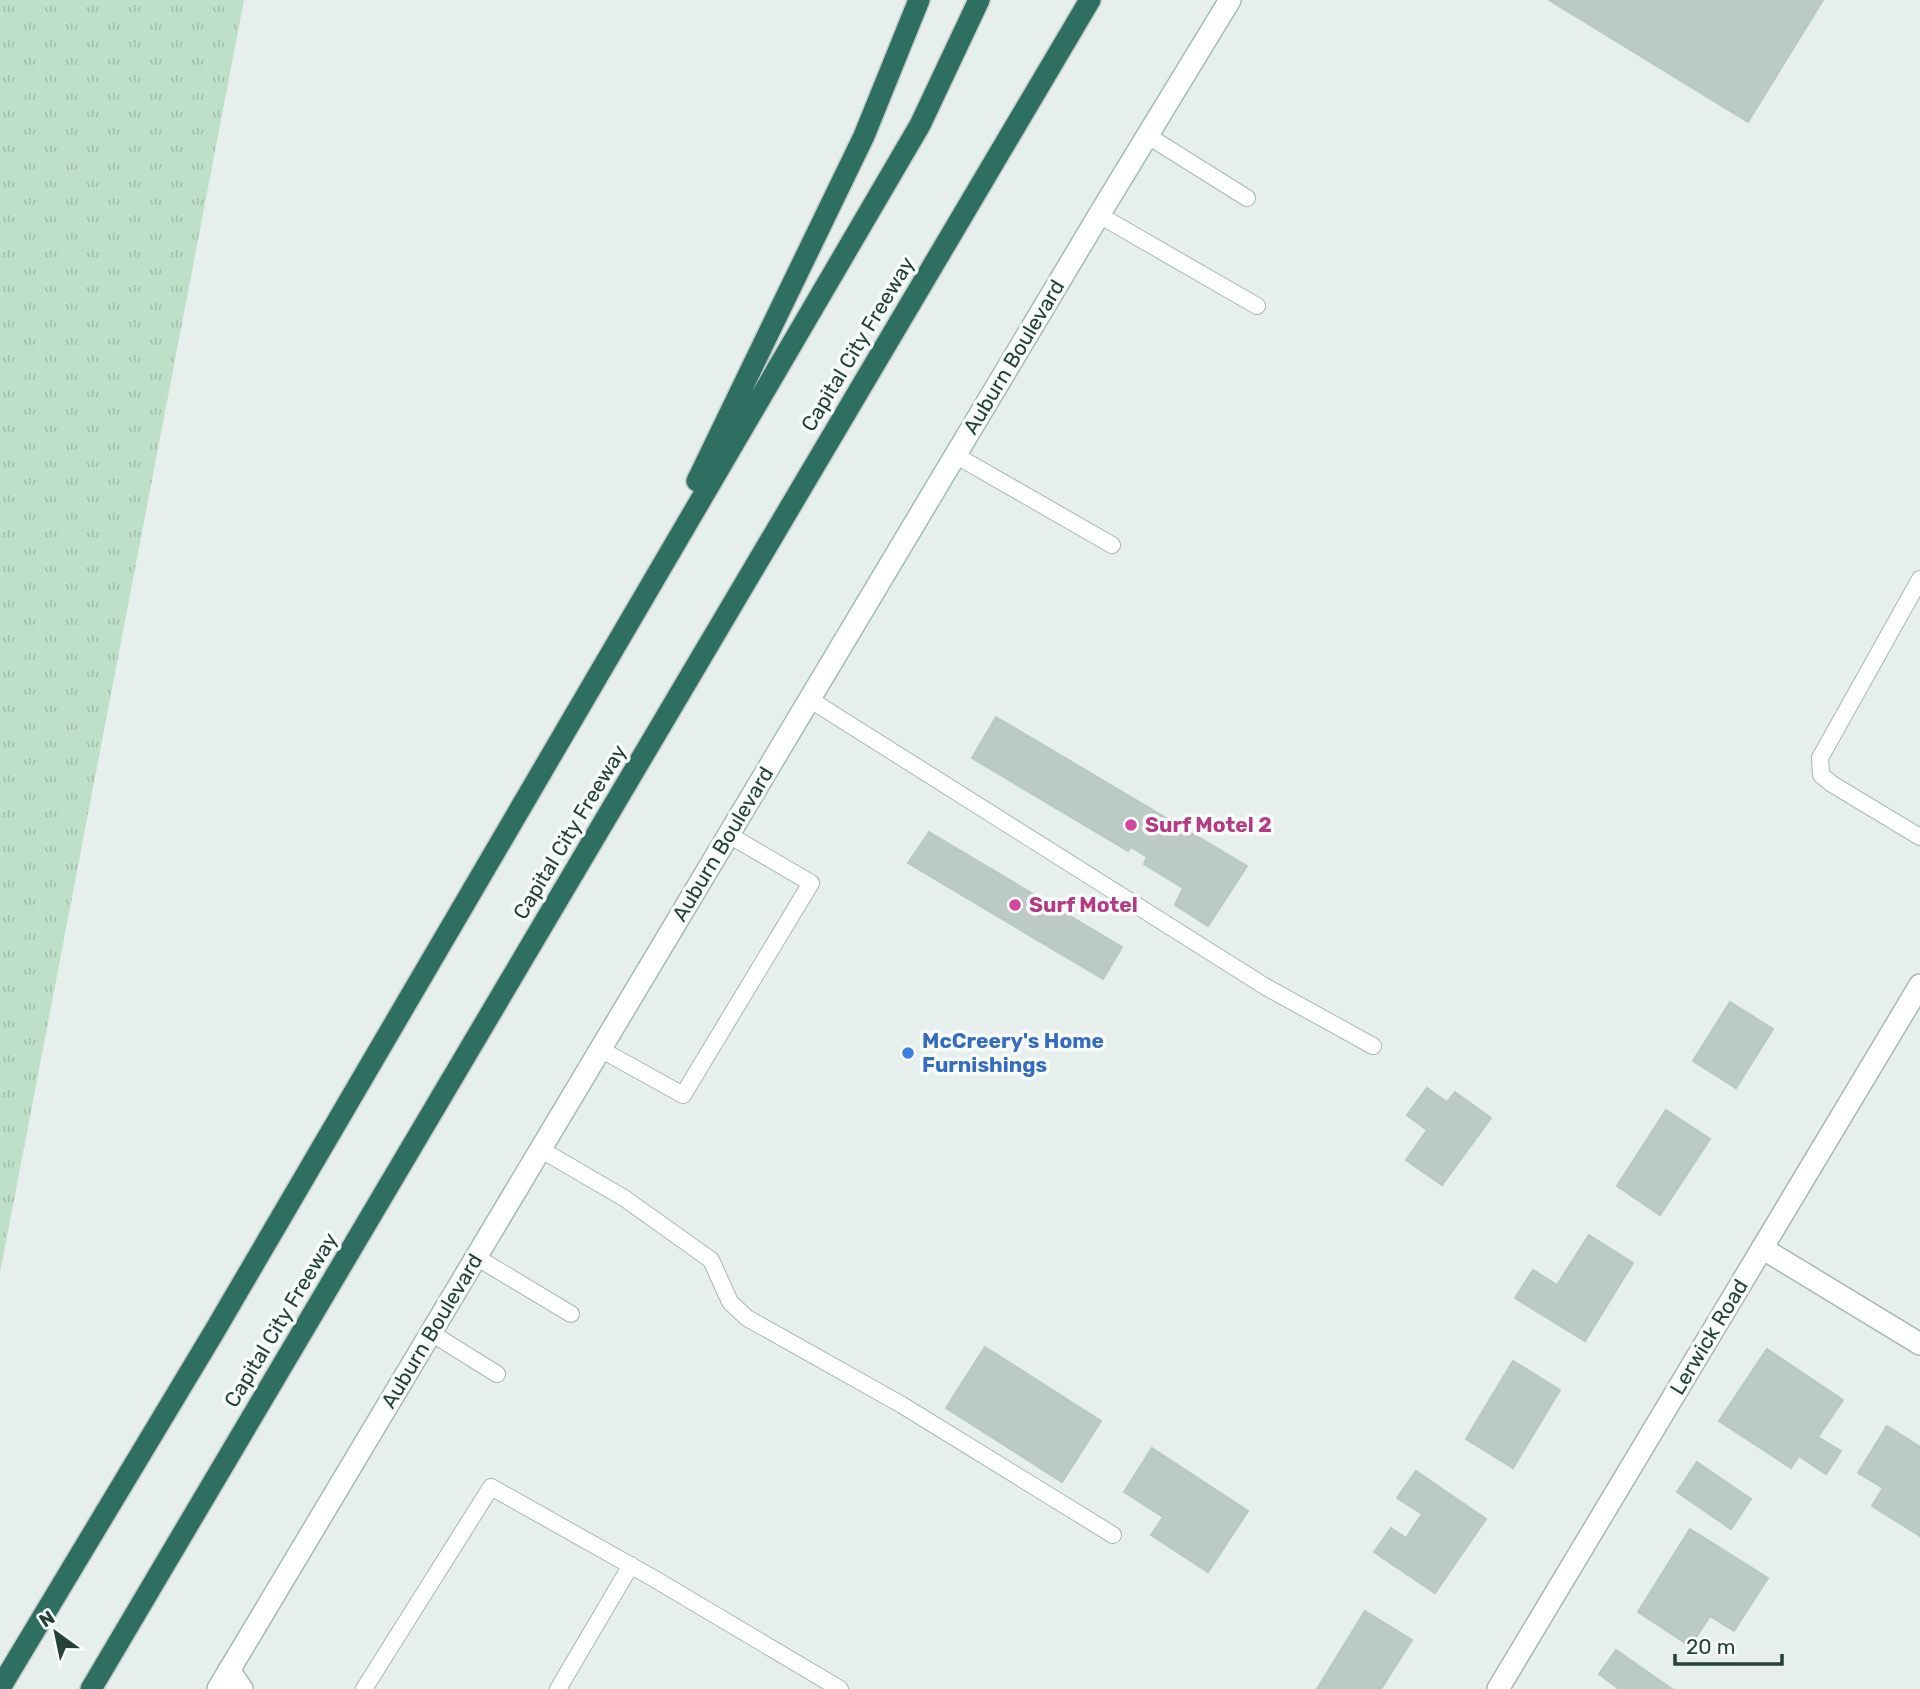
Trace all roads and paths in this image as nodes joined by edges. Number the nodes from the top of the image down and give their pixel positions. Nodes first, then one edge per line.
1 (919, 0) edge
2 (979, 0) edge
3 (1090, 0) edge
4 (1230, 0) edge
5 (1148, 136) junction
6 (1247, 198) dead end
7 (1099, 215) junction
8 (1257, 306) dead end
9 (955, 455) junction
10 (1112, 545) dead end
11 (1920, 579) edge
12 (628, 624) junction
13 (809, 699) junction
14 (729, 835) junction
15 (1920, 837) edge
16 (1920, 985) edge
17 (1373, 1046) dead end
18 (600, 1049) junction
19 (540, 1149) junction
20 (1762, 1248) junction
21 (476, 1257) junction
22 (570, 1314) dead end
23 (431, 1333) junction
24 (1920, 1344) edge
25 (497, 1374) dead end
26 (1113, 1535) dead end
27 (631, 1565) junction
28 (229, 1670) junction
29 (813, 1682) edge
30 (0, 1688) edge
31 (91, 1689) edge
32 (218, 1689) edge
33 (242, 1689) edge
34 (364, 1689) edge
35 (558, 1689) edge
36 (840, 1689) edge
37 (1498, 1689) edge

1 - 12 highway
2 - 12 highway
3 - 31 highway, Capital City Freeway
4 - 5 main road, Auburn Boulevard
5 - 6 lane
5 - 7 main road, Auburn Boulevard
7 - 8 lane
7 - 9 main road, Auburn Boulevard
9 - 10 lane
9 - 13 main road, Auburn Boulevard
11 - 15 lane
12 - 30 highway
13 - 14 main road, Auburn Boulevard
13 - 17 lane
14 - 18 main road, Auburn Boulevard
14 - 18 lane
16 - 20 main road, Lerwick Road
18 - 19 main road, Auburn Boulevard
19 - 21 main road, Auburn Boulevard
19 - 26 lane
20 - 24 main road
20 - 37 main road, Lerwick Road
21 - 22 lane
21 - 23 main road, Auburn Boulevard
23 - 25 lane
23 - 28 main road, Auburn Boulevard
27 - 29 lane
27 - 34 lane
27 - 35 lane
28 - 32 main road, Auburn Boulevard
28 - 33 main road
29 - 36 lane

